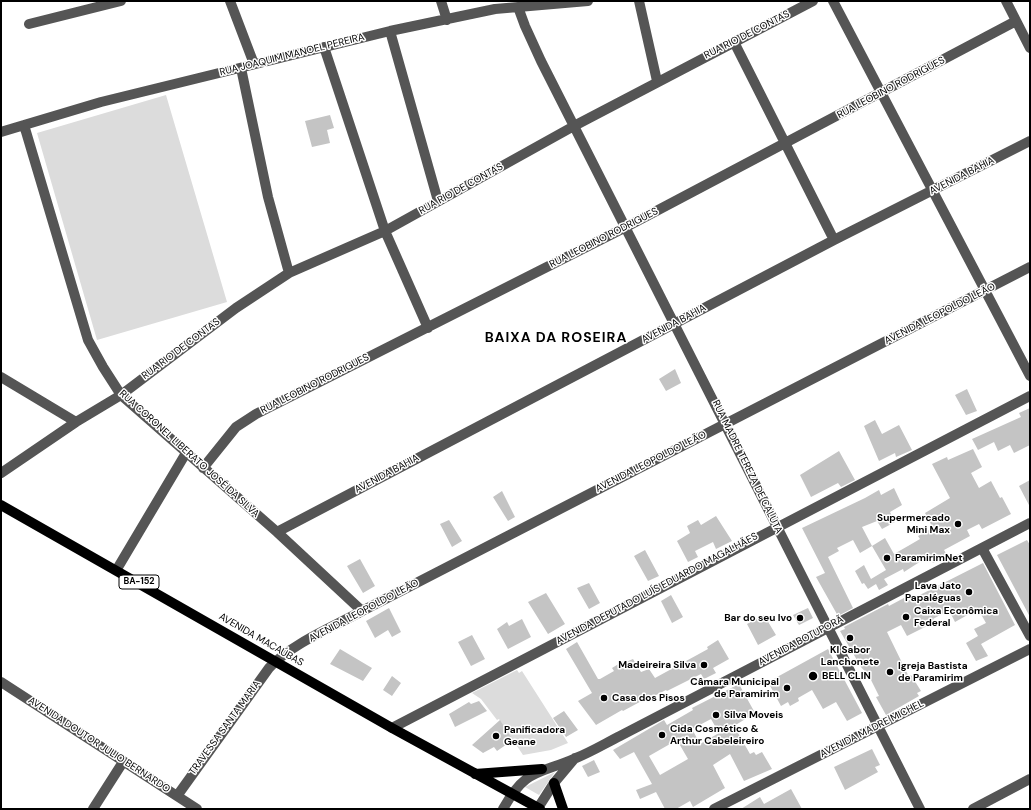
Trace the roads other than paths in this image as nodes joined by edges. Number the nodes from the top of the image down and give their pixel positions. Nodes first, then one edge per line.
1 (121, 1) edge
2 (230, 1) edge
3 (441, 1) edge
4 (582, 1) edge
5 (588, 1) edge
6 (639, 1) edge
7 (814, 1) edge
8 (833, 1) edge
9 (1006, 1) edge
10 (518, 7) junction
11 (447, 20) junction
12 (1016, 21) junction
13 (29, 24) dead end
14 (390, 31) junction
15 (734, 42) junction
16 (324, 47) junction
17 (1030, 48) edge
18 (254, 64) junction
19 (241, 68) junction
20 (657, 81) junction
21 (882, 92) junction
22 (24, 125) junction
23 (574, 126) junction
24 (1, 132) edge
25 (1030, 141) edge
26 (786, 143) junction
27 (934, 190) junction
28 (438, 201) junction
29 (626, 227) junction
30 (384, 231) junction
31 (834, 240) junction
32 (1030, 267) edge
33 (289, 273) junction
34 (986, 291) junction
35 (675, 324) junction
36 (428, 328) junction
37 (2, 376) edge
38 (1030, 376) edge
39 (121, 395) junction
40 (1030, 396) edge
41 (76, 422) junction
42 (726, 424) junction
43 (186, 453) junction
44 (203, 468) junction
45 (1, 473) edge
46 (1, 505) edge
47 (1030, 523) edge
48 (776, 527) junction
49 (277, 532) junction
50 (982, 548) junction
51 (117, 570) junction
52 (362, 611) junction
53 (827, 628) junction
54 (1030, 636) edge
55 (1030, 649) edge
56 (275, 662) junction
57 (1, 682) edge
58 (877, 726) junction
59 (392, 728) junction
60 (575, 758) junction
61 (123, 762) junction
62 (542, 769) junction
63 (475, 774) junction
64 (1030, 779) edge
65 (554, 783) junction
66 (512, 794) junction
67 (176, 796) junction
68 (539, 808) edge
69 (93, 809) edge
70 (197, 809) edge
71 (503, 809) edge
72 (563, 809) edge
73 (714, 809) edge
74 (920, 809) edge
75 (973, 809) edge

1 - 13 street
2 - 18 street
3 - 11 street
4 - 5 street, RUA JOAQUIM MANOEL PEREIRA
4 - 10 street, RUA JOAQUIM MANOEL PEREIRA
6 - 20 street
7 - 15 street, RUA RIO DE CONTAS
8 - 21 street
9 - 12 street
10 - 11 street, RUA JOAQUIM MANOEL PEREIRA
10 - 23 street, RUA MADRE TEREZA DE CALUTA
11 - 14 street, RUA JOAQUIM MANOEL PEREIRA
12 - 17 street
12 - 21 street, RUA LEOBINO RODRIGUES
14 - 16 street, RUA JOAQUIM MANOEL PEREIRA
14 - 28 street
15 - 20 street, RUA RIO DE CONTAS
15 - 26 street
16 - 18 street, RUA JOAQUIM MANOEL PEREIRA
16 - 30 street
18 - 19 street, RUA JOAQUIM MANOEL PEREIRA
19 - 22 street, RUA JOAQUIM MANOEL PEREIRA
19 - 33 street
20 - 23 street, RUA RIO DE CONTAS
21 - 26 street, RUA LEOBINO RODRIGUES
21 - 27 street
22 - 24 street, RUA JOAQUIM MANOEL PEREIRA
22 - 39 street, RUA CORONEL LIBERATO JOSÉ DA SILVA
23 - 28 street, RUA RIO DE CONTAS
23 - 29 street, RUA MADRE TEREZA DE CALUTA
25 - 27 street, AVENIDA BAHIA
26 - 29 street, RUA LEOBINO RODRIGUES
26 - 31 street
27 - 31 street, AVENIDA BAHIA
27 - 34 street
28 - 30 street, RUA RIO DE CONTAS
29 - 35 street, RUA MADRE TEREZA DE CALUTA
29 - 36 street, RUA LEOBINO RODRIGUES
30 - 33 street, RUA RIO DE CONTAS
30 - 36 street
31 - 35 street, AVENIDA BAHIA
32 - 34 street, AVENIDA LEOPOLDO LEÃO
33 - 39 street, RUA RIO DE CONTAS
34 - 38 street
34 - 42 street, AVENIDA LEOPOLDO LEÃO
35 - 42 street, RUA MADRE TEREZA DE CALUTA
35 - 49 street, AVENIDA BAHIA
36 - 44 street, RUA LEOBINO RODRIGUES
37 - 41 street
39 - 41 street, RUA RIO DE CONTAS
39 - 43 street, RUA CORONEL LIBERATO JOSÉ DA SILVA
40 - 48 street, AVENIDA DEPUTADO LUÍS EDUARDO MAGALHÃES
41 - 45 street, RUA RIO DE CONTAS
42 - 48 street, RUA MADRE TEREZA DE CALUTA
42 - 52 street, AVENIDA LEOPOLDO LEÃO
43 - 44 street, RUA CORONEL LIBERATO JOSÉ DA SILVA
43 - 51 street
44 - 49 street, RUA CORONEL LIBERATO JOSÉ DA SILVA
46 - 51 main road, AVENIDA MACAÚBAS / BA-152
47 - 50 street, AVENIDA BOTUPORÃ
48 - 53 street, RUA MADRE TEREZA DE CALUTA
48 - 59 street, AVENIDA DEPUTADO LUÍS EDUARDO MAGALHÃES
49 - 52 street, RUA CORONEL LIBERATO JOSÉ DA SILVA
50 - 53 street, AVENIDA BOTUPORÃ
50 - 54 street
51 - 56 main road, AVENIDA MACAÚBAS / BA-152
52 - 56 street, AVENIDA LEOPOLDO LEÃO
53 - 58 street, RUA MADRE TEREZA DE CALUTA
53 - 60 street, AVENIDA BOTUPORÃ
55 - 58 street, AVENIDA MADRE MICHEL
56 - 59 main road, AVENIDA MACAÚBAS / BA-152
56 - 67 street, TRAVESSA SANTA MARIA
57 - 61 street, AVENIDA DOUTOR JULIO BERNARDO
58 - 73 street, AVENIDA MADRE MICHEL
58 - 74 street, RUA MADRE TEREZA DE CALUTA
59 - 63 main road, AVENIDA MACAÚBAS / BA-152
60 - 62 street, AVENIDA BOTUPORÃ
60 - 65 street
61 - 67 street, AVENIDA DOUTOR JULIO BERNARDO
61 - 69 street
62 - 63 main road
62 - 66 street, AVENIDA BOTUPORÃ
63 - 66 main road, AVENIDA MACAÚBAS / BA-152
64 - 75 street
65 - 68 street
65 - 72 main road
66 - 68 main road, BA-152
66 - 71 street, AVENIDA BOTUPORÃ
67 - 70 street, AVENIDA DOUTOR JULIO BERNARDO

